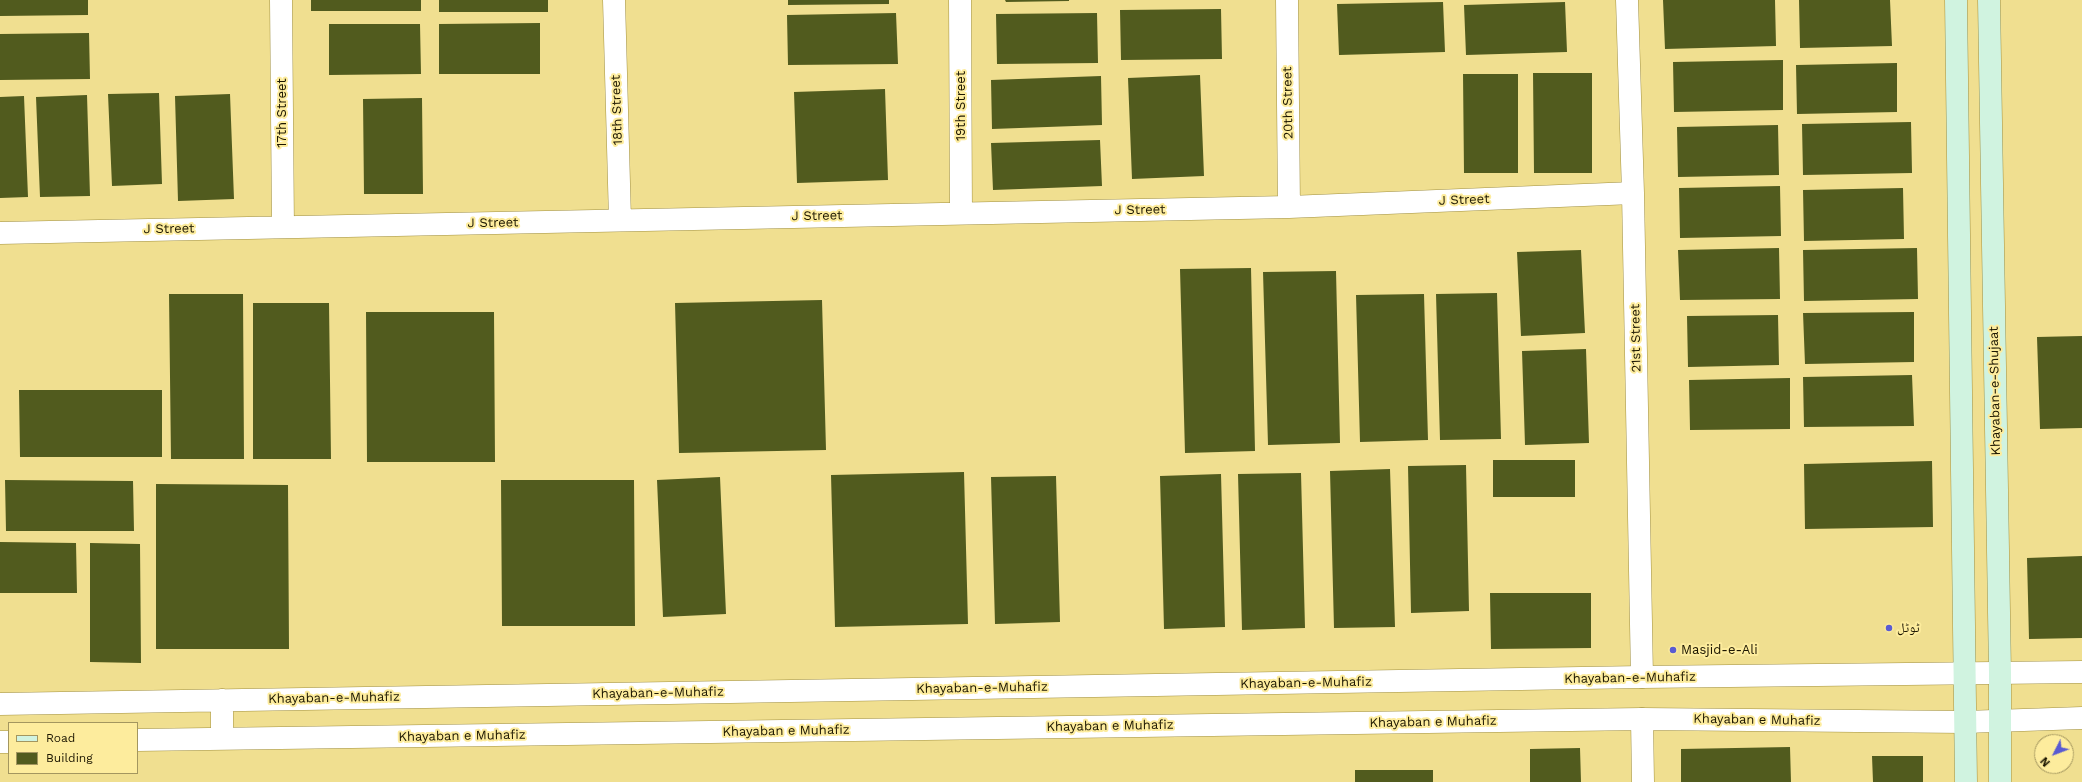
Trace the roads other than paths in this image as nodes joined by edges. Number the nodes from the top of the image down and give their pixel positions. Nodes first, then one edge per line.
1 (282, 0) edge
2 (614, 0) edge
3 (960, 0) edge
4 (1287, 0) edge
5 (1627, 0) edge
6 (1956, 0) edge
7 (1989, 0) edge
8 (1633, 193) junction
9 (1289, 207) junction
10 (961, 213) junction
11 (620, 220) junction
12 (283, 227) junction
13 (0, 233) edge
14 (2082, 672) edge
15 (2000, 673) junction
16 (1964, 675) junction
17 (1642, 677) junction
18 (222, 700) junction
19 (0, 704) edge
20 (2082, 718) edge
21 (1642, 719) junction
22 (1965, 722) junction
23 (1999, 722) junction
24 (222, 739) junction
25 (138, 740) edge
26 (1643, 782) edge
27 (1966, 782) edge
28 (2000, 782) edge

1 - 12 street, 17th Street
2 - 11 street, 18th Street
3 - 10 street, 19th Street
4 - 9 street, 20th Street
5 - 8 street, 21st Street
6 - 16 main road
7 - 15 main road, Khayaban-e-Shujaat
8 - 9 street, J Street
8 - 17 street, 21st Street
9 - 10 street, J Street
10 - 11 street, J Street
11 - 12 street, J Street
12 - 13 street, J Street
14 - 15 street
15 - 16 street
15 - 23 main road, Khayaban-e-Shujaat
16 - 17 street, Khayaban-e-Muhafiz
16 - 22 main road
17 - 18 street, Khayaban-e-Muhafiz
18 - 19 street, Khayaban-e-Muhafiz
18 - 24 street
20 - 23 street, Khayaban e Muhafiz
21 - 22 street, Khayaban e Muhafiz
21 - 24 street, Khayaban e Muhafiz
21 - 26 street
22 - 23 street, Khayaban e Muhafiz
22 - 27 main road
23 - 28 main road, Khayaban-e-Shujaat
24 - 25 street, Khayaban e Muhafiz

